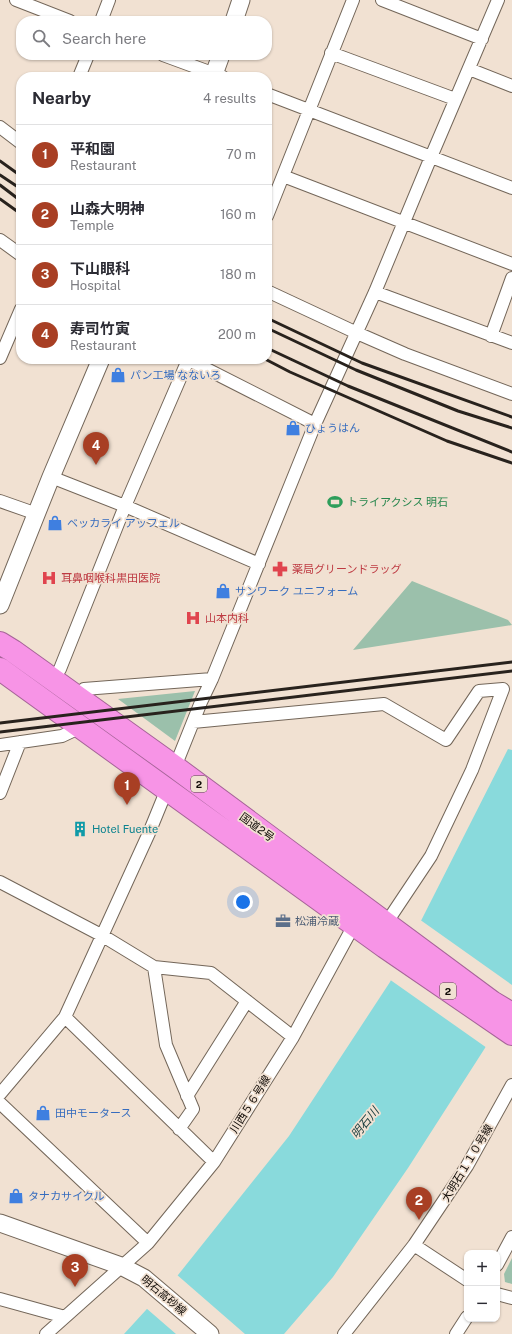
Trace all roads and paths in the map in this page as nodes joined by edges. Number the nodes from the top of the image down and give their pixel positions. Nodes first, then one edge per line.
1 (16, 0) edge
2 (109, 0) edge
3 (242, 0) edge
4 (352, 0) edge
5 (382, 0) edge
6 (498, 0) edge
7 (57, 16) edge
8 (103, 16) edge
9 (236, 16) edge
10 (482, 39) junction
11 (331, 53) junction
12 (86, 60) edge
13 (176, 60) edge
14 (220, 60) edge
15 (469, 69) junction
16 (81, 72) edge
17 (206, 72) edge
18 (217, 72) edge
19 (512, 86) edge
20 (272, 96) edge
21 (455, 99) junction
22 (308, 111) junction
23 (0, 127) edge
24 (16, 138) edge
25 (431, 157) junction
26 (283, 176) junction
27 (512, 188) edge
28 (272, 204) edge
29 (404, 222) junction
30 (0, 240) edge
31 (16, 251) edge
32 (512, 264) edge
33 (512, 278) edge
34 (375, 292) junction
35 (272, 293) edge
36 (16, 321) edge
37 (357, 333) junction
38 (491, 336) junction
39 (512, 344) edge
40 (0, 358) edge
41 (99, 364) edge
42 (186, 364) edge
43 (198, 364) edge
44 (512, 394) edge
45 (315, 424) junction
46 (51, 477) junction
47 (0, 501) edge
48 (125, 506) junction
49 (36, 514) junction
50 (259, 564) junction
51 (0, 605) edge
52 (0, 643) edge
53 (0, 670) edge
54 (53, 680) junction
55 (212, 680) junction
56 (77, 696) junction
57 (193, 722) junction
58 (82, 727) junction
59 (20, 742) junction
60 (0, 745) edge
61 (175, 767) junction
62 (167, 789) junction
63 (0, 793) edge
64 (0, 882) edge
65 (354, 925) junction
66 (389, 933) junction
67 (103, 936) junction
68 (154, 967) junction
69 (246, 1001) junction
70 (512, 1014) edge
71 (65, 1017) junction
72 (512, 1034) edge
73 (293, 1037) junction
74 (512, 1085) edge
75 (0, 1094) edge
76 (187, 1096) junction
77 (0, 1103) edge
78 (179, 1129) junction
79 (214, 1162) junction
80 (0, 1223) edge
81 (512, 1237) edge
82 (148, 1243) junction
83 (414, 1245) junction
84 (500, 1259) edge
85 (121, 1266) junction
86 (464, 1278) edge
87 (500, 1295) edge
88 (512, 1298) edge
89 (0, 1299) edge
90 (65, 1317) junction
91 (464, 1322) edge
92 (46, 1334) edge
93 (210, 1334) edge
94 (344, 1334) edge
95 (456, 1334) edge

1 - 7 street
2 - 8 street
3 - 9 street
4 - 11 street
5 - 10 street
6 - 10 street
10 - 15 street
11 - 21 street
11 - 22 street
12 - 16 street
13 - 17 street
14 - 18 street
15 - 19 street
15 - 21 street
20 - 22 street
21 - 25 street
22 - 25 street
22 - 26 street
23 - 24 street
25 - 27 street
25 - 29 street
26 - 28 street
26 - 29 street
29 - 32 street
29 - 34 street
30 - 31 street
33 - 38 street
34 - 37 street
34 - 38 street
35 - 37 street
36 - 40 street
37 - 44 street
37 - 45 street
38 - 39 street
41 - 46 street
42 - 48 street
43 - 45 street
45 - 50 street
46 - 48 street
46 - 49 street
47 - 49 street
48 - 50 street
48 - 54 street
49 - 51 street
50 - 55 street
52 - 54 highway, 国道2号 / 2
53 - 58 highway, 国道2号 / 2
54 - 56 highway, 国道2号 / 2
55 - 56 street
55 - 57 street
56 - 61 highway, 国道2号 / 2
57 - 61 street
57 - 66 street
58 - 59 street
58 - 62 highway, 国道2号 / 2
59 - 60 street
59 - 63 street
61 - 66 highway, 国道2号 / 2
62 - 65 highway, 国道2号 / 2
62 - 67 street
64 - 67 street
65 - 66 highway, 国道2号 / 2
65 - 73 street, 川西５６号線
66 - 70 highway, 国道2号 / 2
66 - 72 highway, 国道2号 / 2
67 - 68 street
67 - 71 street
68 - 69 street
68 - 76 street
69 - 73 street
69 - 76 street
71 - 75 street
71 - 78 street
73 - 79 street, 川西５６号線
74 - 83 street, 大明石１１０号線
76 - 78 street
77 - 82 street
78 - 79 street
79 - 82 street, 川西５６号線
80 - 85 street, 明石高砂線
81 - 84 street
82 - 85 street, 川西５６号線
83 - 86 street
83 - 94 street, 大明石１１０号線
85 - 90 street, 川西５６号線
85 - 93 street, 明石高砂線
87 - 88 street
89 - 90 street
90 - 92 street, 川西５６号線
91 - 95 street

